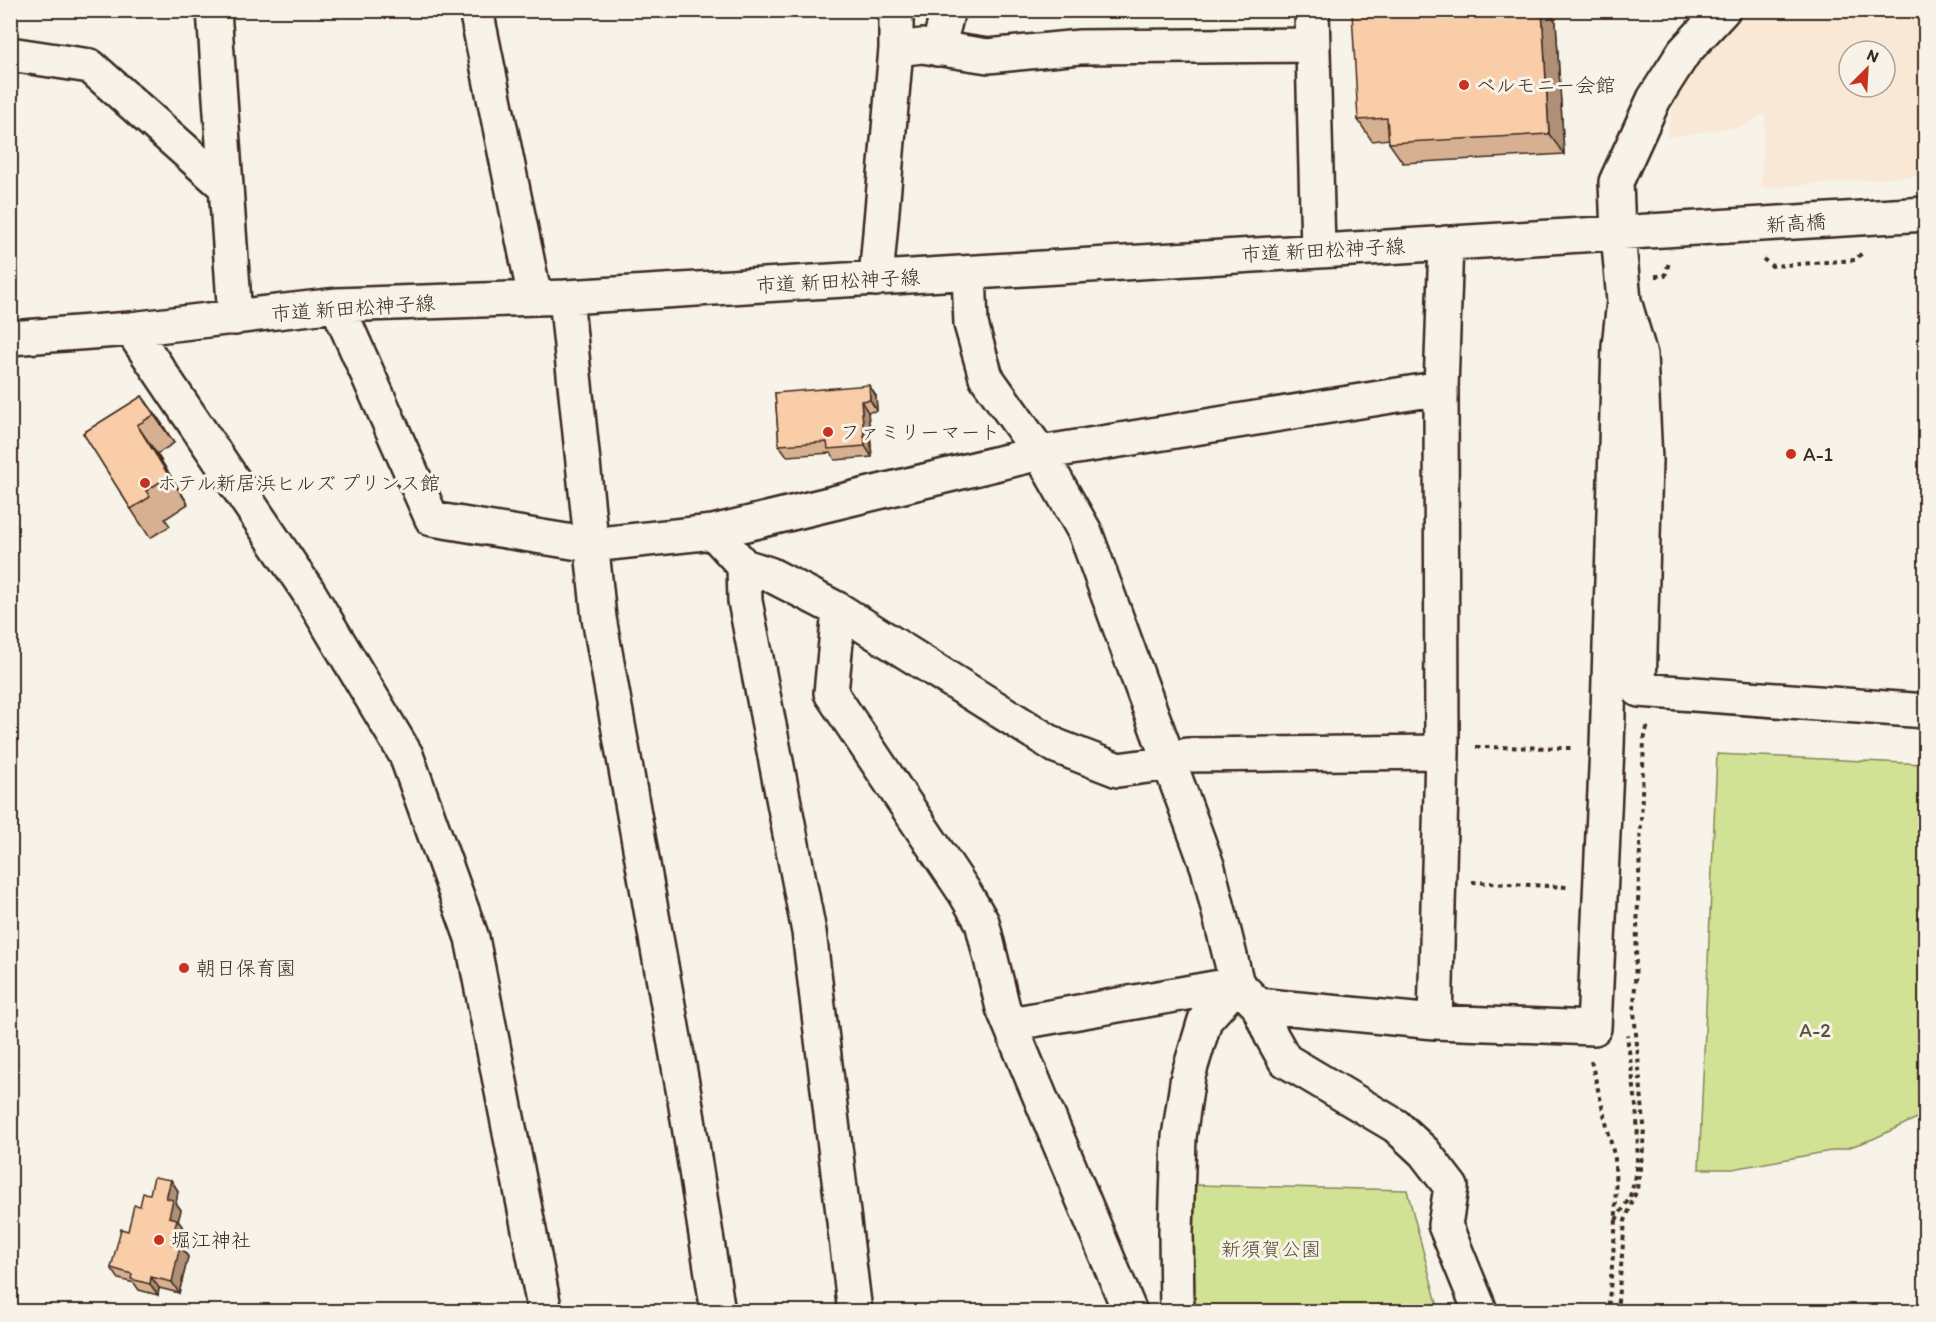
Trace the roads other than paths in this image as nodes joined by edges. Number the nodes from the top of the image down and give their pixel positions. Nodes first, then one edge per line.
1 (214, 10) edge
2 (476, 10) edge
3 (896, 10) edge
4 (948, 10) edge
5 (1312, 10) edge
6 (1723, 10) edge
7 (1312, 45) junction
8 (896, 49) junction
9 (938, 49) junction
10 (10, 54) edge
11 (225, 186) junction
12 (1926, 214) edge
13 (1666, 231) joint
14 (1618, 233) junction
15 (1446, 243) junction
16 (1318, 250) junction
17 (969, 273) junction
18 (876, 279) junction
19 (550, 298) junction
20 (1624, 301) junction
21 (337, 305) junction
22 (236, 318) junction
23 (131, 329) junction
24 (10, 338) edge
25 (1441, 388) junction
26 (1040, 453) junction
27 (713, 532) junction
28 (591, 545) junction
29 (744, 566) junction
30 (839, 610) junction
31 (1926, 711) edge
32 (1442, 750) junction
33 (1170, 763) junction
34 (1248, 994) junction
35 (1435, 1022) junction
36 (1010, 1024) junction
37 (540, 1309) edge
38 (718, 1311) edge
39 (855, 1311) edge
40 (1130, 1311) edge
41 (1177, 1311) edge
42 (1479, 1311) edge

1 - 11 street
2 - 19 street
3 - 8 street
4 - 9 street
5 - 7 street
6 - 14 street
7 - 9 street
7 - 16 street
8 - 9 street
8 - 18 street
10 - 11 street
11 - 22 street
12 - 13 street, 新高橋
13 - 14 street, 市道 新田松神子線
14 - 15 street, 市道 新田松神子線
14 - 20 street
15 - 16 street, 市道 新田松神子線
15 - 25 street
16 - 17 street, 市道 新田松神子線
17 - 18 street, 市道 新田松神子線
17 - 26 street
18 - 19 street, 市道 新田松神子線
19 - 21 street, 市道 新田松神子線
19 - 28 street
20 - 31 street
20 - 35 street
21 - 22 street, 市道 新田松神子線
21 - 28 street
22 - 23 street, 市道 新田松神子線
23 - 24 street, 市道 新田松神子線
23 - 37 street
25 - 26 street
25 - 32 street
26 - 27 street
26 - 33 street
27 - 28 street
27 - 29 street
28 - 38 street
29 - 30 street
29 - 39 street
30 - 33 street
30 - 36 street
32 - 33 street
32 - 35 street
33 - 34 street
34 - 35 street
34 - 36 street
34 - 41 street
34 - 42 street
36 - 40 street

